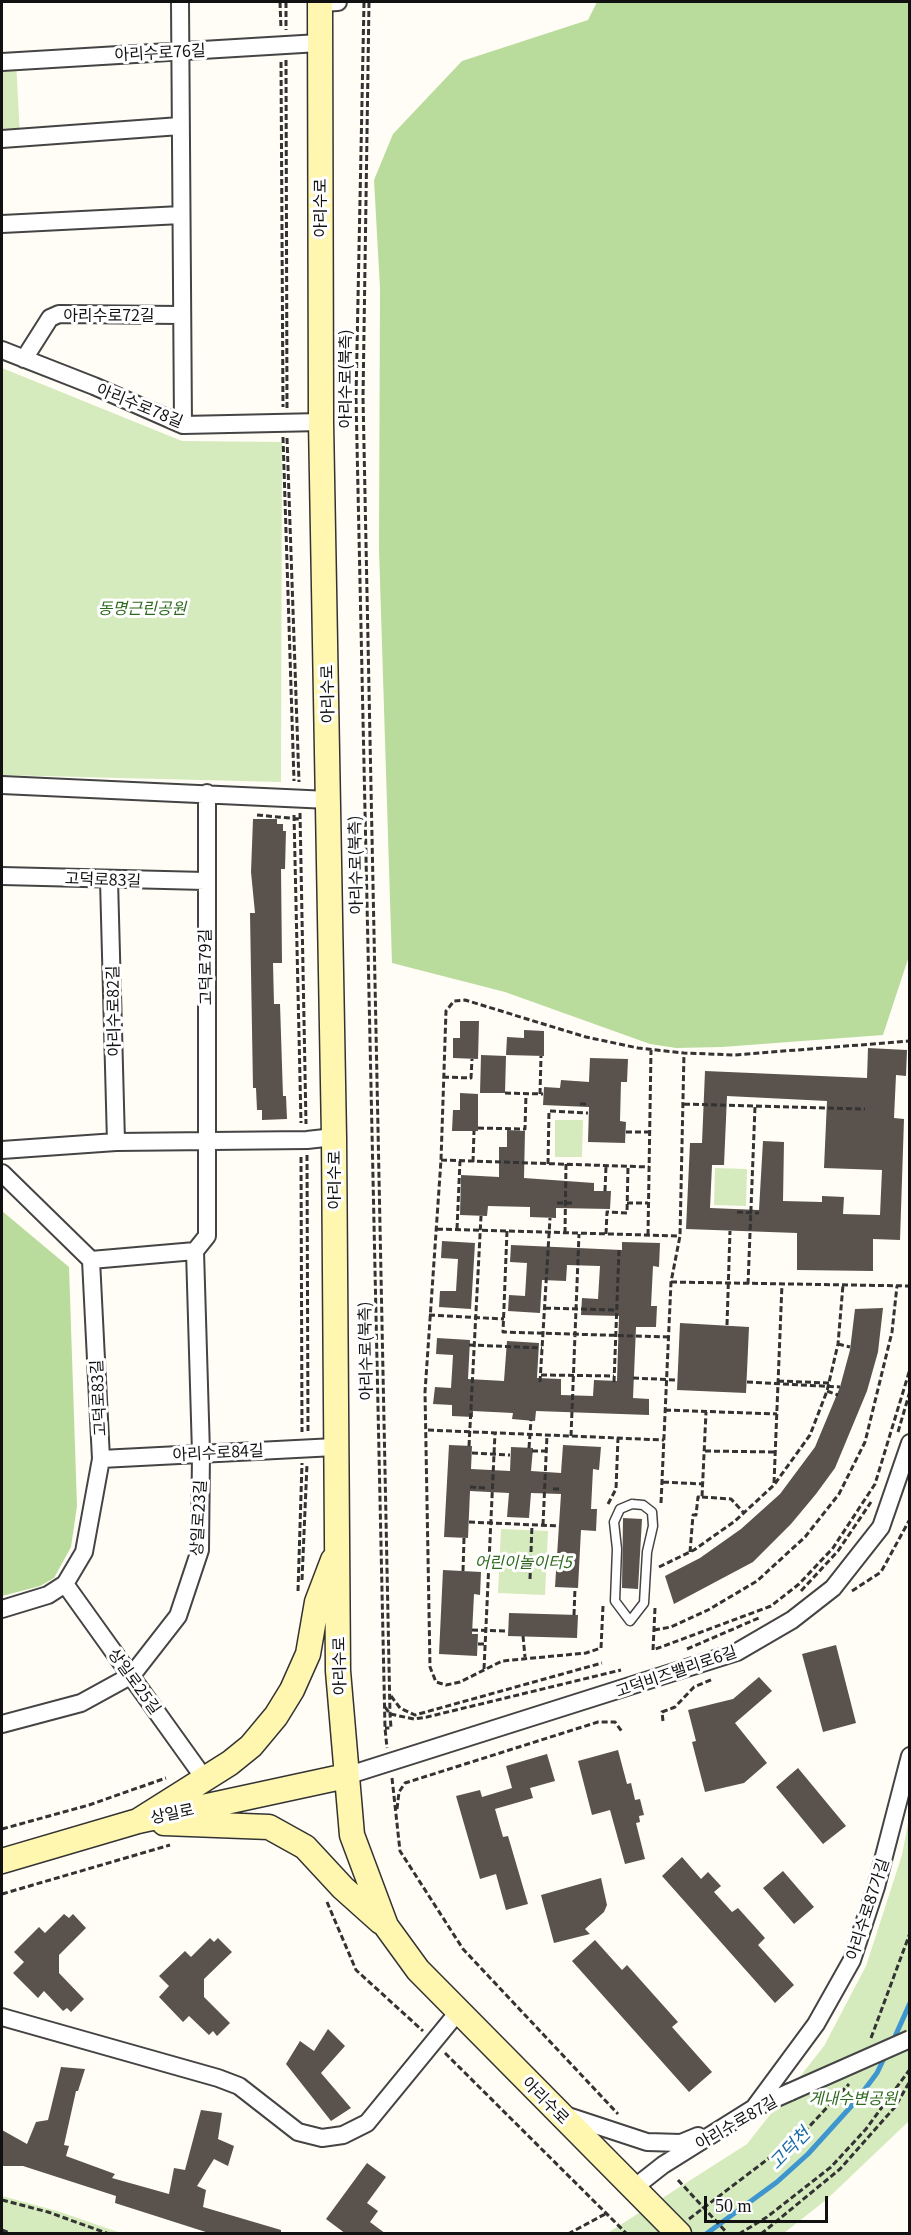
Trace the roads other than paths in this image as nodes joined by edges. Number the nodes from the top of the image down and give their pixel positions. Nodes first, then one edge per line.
1 (180, 2) edge
2 (326, 2) edge
3 (319, 43) junction
4 (182, 50) junction
5 (2, 62) edge
6 (180, 126) junction
7 (2, 139) edge
8 (181, 215) junction
9 (2, 224) edge
10 (182, 315) junction
11 (2, 350) edge
12 (24, 359) junction
13 (321, 422) junction
14 (183, 425) junction
15 (2, 785) edge
16 (207, 793) junction
17 (329, 800) junction
18 (2, 876) edge
19 (109, 880) junction
20 (205, 881) junction
21 (334, 1137) junction
22 (207, 1141) junction
23 (116, 1142) junction
24 (2, 1150) edge
25 (2, 1173) edge
26 (195, 1251) junction
27 (91, 1260) junction
28 (903, 1438) edge
29 (335, 1447) junction
30 (201, 1453) junction
31 (101, 1459) junction
32 (339, 1545) junction
33 (64, 1584) junction
34 (2, 1609) edge
35 (630, 1621) joint
36 (132, 1675) junction
37 (2, 1724) edge
38 (909, 1756) edge
39 (198, 1769) junction
40 (346, 1776) junction
41 (138, 1821) junction
42 (2, 1861) edge
43 (386, 1926) junction
44 (458, 2012) junction
45 (2, 2017) edge
46 (909, 2039) edge
47 (754, 2108) junction
48 (560, 2113) junction
49 (729, 2123) junction
50 (635, 2187) junction
51 (679, 2234) edge

1 - 4 street
2 - 3 main road, 아리수로
3 - 4 street, 아리수로76길
3 - 13 main road, 아리수로
4 - 5 street, 아리수로76길
4 - 6 street
6 - 7 street
6 - 8 street
8 - 9 street
8 - 10 street
10 - 12 street, 아리수로72길
10 - 14 street
11 - 12 street, 아리수로78길
12 - 14 street, 아리수로78길
13 - 14 street, 아리수로78길
13 - 17 main road, 아리수로
15 - 16 street
16 - 17 street
16 - 20 street, 고덕로79길
17 - 21 main road, 아리수로
18 - 19 street, 고덕로83길
19 - 20 street, 고덕로83길
19 - 23 street, 아리수로82길
20 - 22 street, 고덕로79길
21 - 22 street
21 - 29 main road, 아리수로
22 - 23 street
22 - 26 street
23 - 24 street
25 - 27 street
26 - 27 street
26 - 30 street
27 - 31 street, 고덕로83길
28 - 40 street, 고덕비즈밸리로6길
29 - 30 street, 아리수로84길
29 - 32 main road, 아리수로
30 - 31 street, 아리수로84길
30 - 36 street, 상일로23길
31 - 33 street, 고덕로83길
32 - 39 main road
32 - 40 main road, 아리수로
33 - 34 street, 고덕로83길
33 - 36 street, 상일로25길
35 - 35 lane
36 - 37 street, 상일로23길
36 - 39 street, 상일로25길
38 - 47 street, 아리수로87가길
39 - 41 main road
40 - 41 main road, 상일로
40 - 43 main road, 아리수로
41 - 42 main road, 상일로
41 - 43 main road
43 - 44 main road, 아리수로
44 - 45 street
44 - 48 main road, 아리수로
46 - 47 street, 아리수로87길, bridge
47 - 49 street, 아리수로87길
48 - 49 street
48 - 50 main road, 아리수로
49 - 50 street, 아리수로87길
50 - 51 main road, 아리수로

